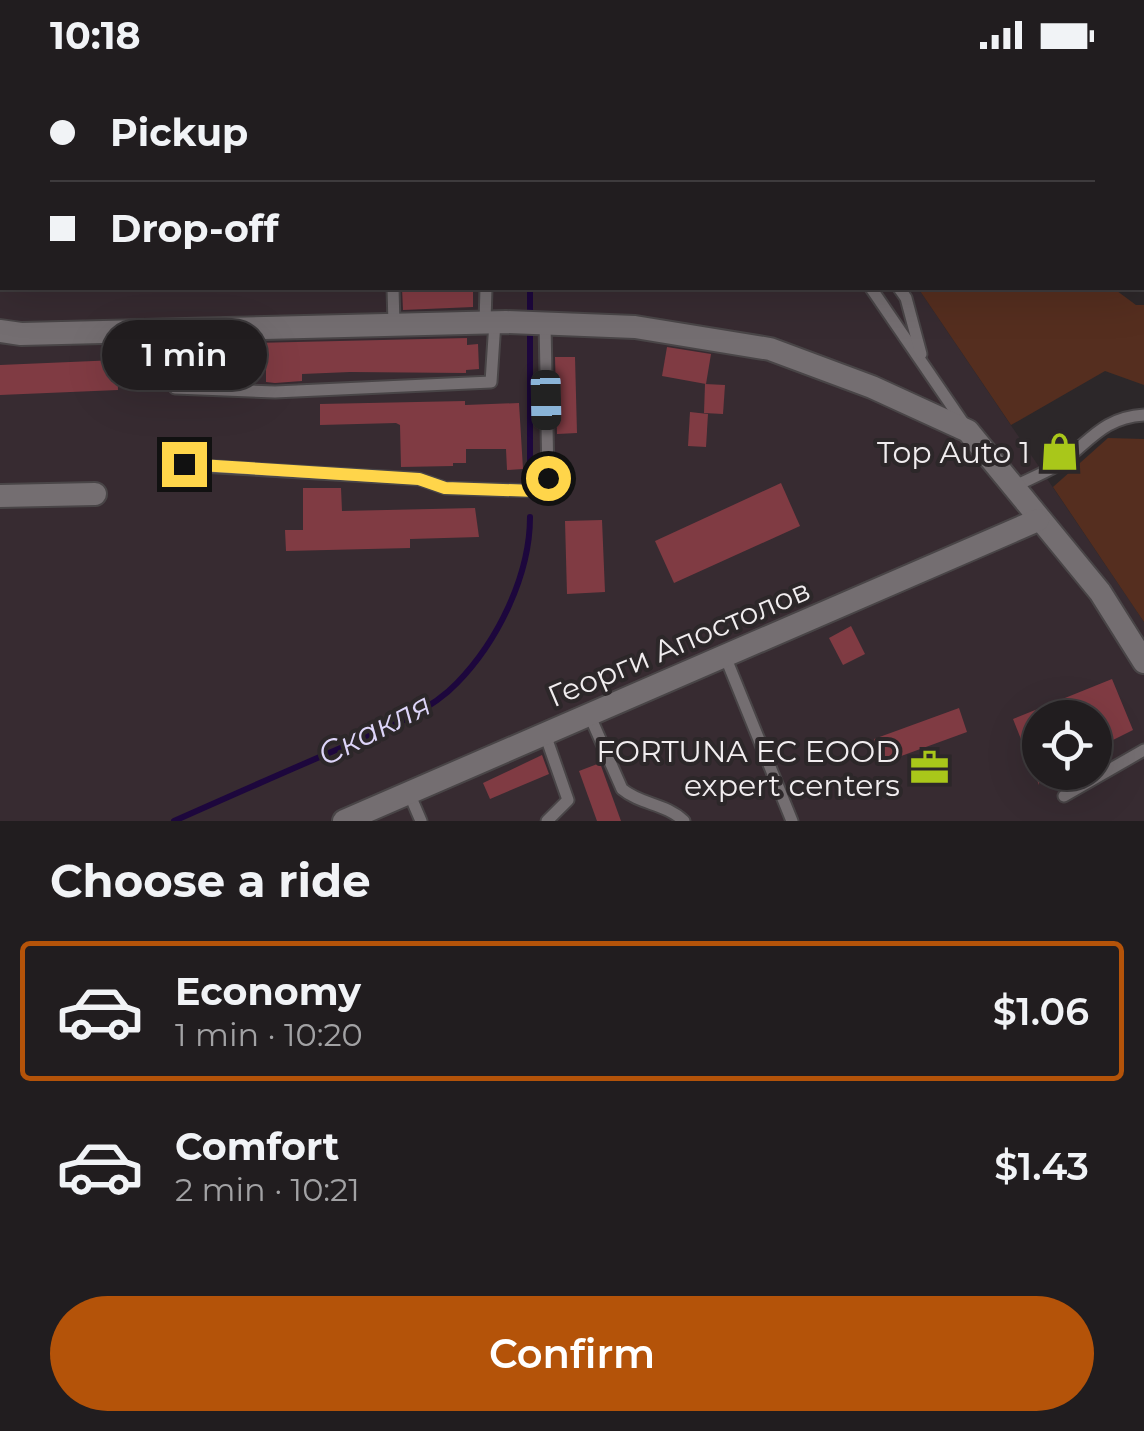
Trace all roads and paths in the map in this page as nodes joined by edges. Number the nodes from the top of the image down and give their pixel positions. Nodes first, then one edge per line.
1 (392, 290) edge
2 (486, 290) edge
3 (871, 290) edge
4 (900, 290) edge
5 (490, 322) junction
6 (545, 323) junction
7 (394, 324) junction
8 (0, 331) edge
9 (924, 362) junction
10 (175, 388) dead end
11 (1144, 415) edge
12 (968, 430) junction
13 (184, 464) dead end
14 (1012, 487) junction
15 (95, 494) dead end
16 (0, 496) edge
17 (1038, 520) junction
18 (725, 656) junction
19 (1144, 662) edge
20 (590, 714) junction
21 (545, 734) junction
22 (1144, 750) edge
23 (408, 793) junction
24 (1064, 796) dead end
25 (344, 821) edge
26 (421, 821) edge
27 (547, 821) edge
28 (684, 821) edge
29 (792, 821) edge

1 - 7 lane
2 - 5 lane
3 - 9 lane
4 - 9 lane
5 - 6 street
5 - 7 street
5 - 10 lane
6 - 12 street
6 - 13 lane
7 - 8 street
9 - 12 lane
11 - 14 lane
12 - 14 street
14 - 17 street
15 - 16 street
17 - 18 street, Георги Апостолов
17 - 19 street
18 - 20 street, Георги Апостолов
18 - 29 lane
20 - 21 street, Георги Апостолов
20 - 28 lane
21 - 23 street, Георги Апостолов
21 - 27 lane
22 - 24 lane
23 - 25 street, Георги Апостолов
23 - 26 lane

